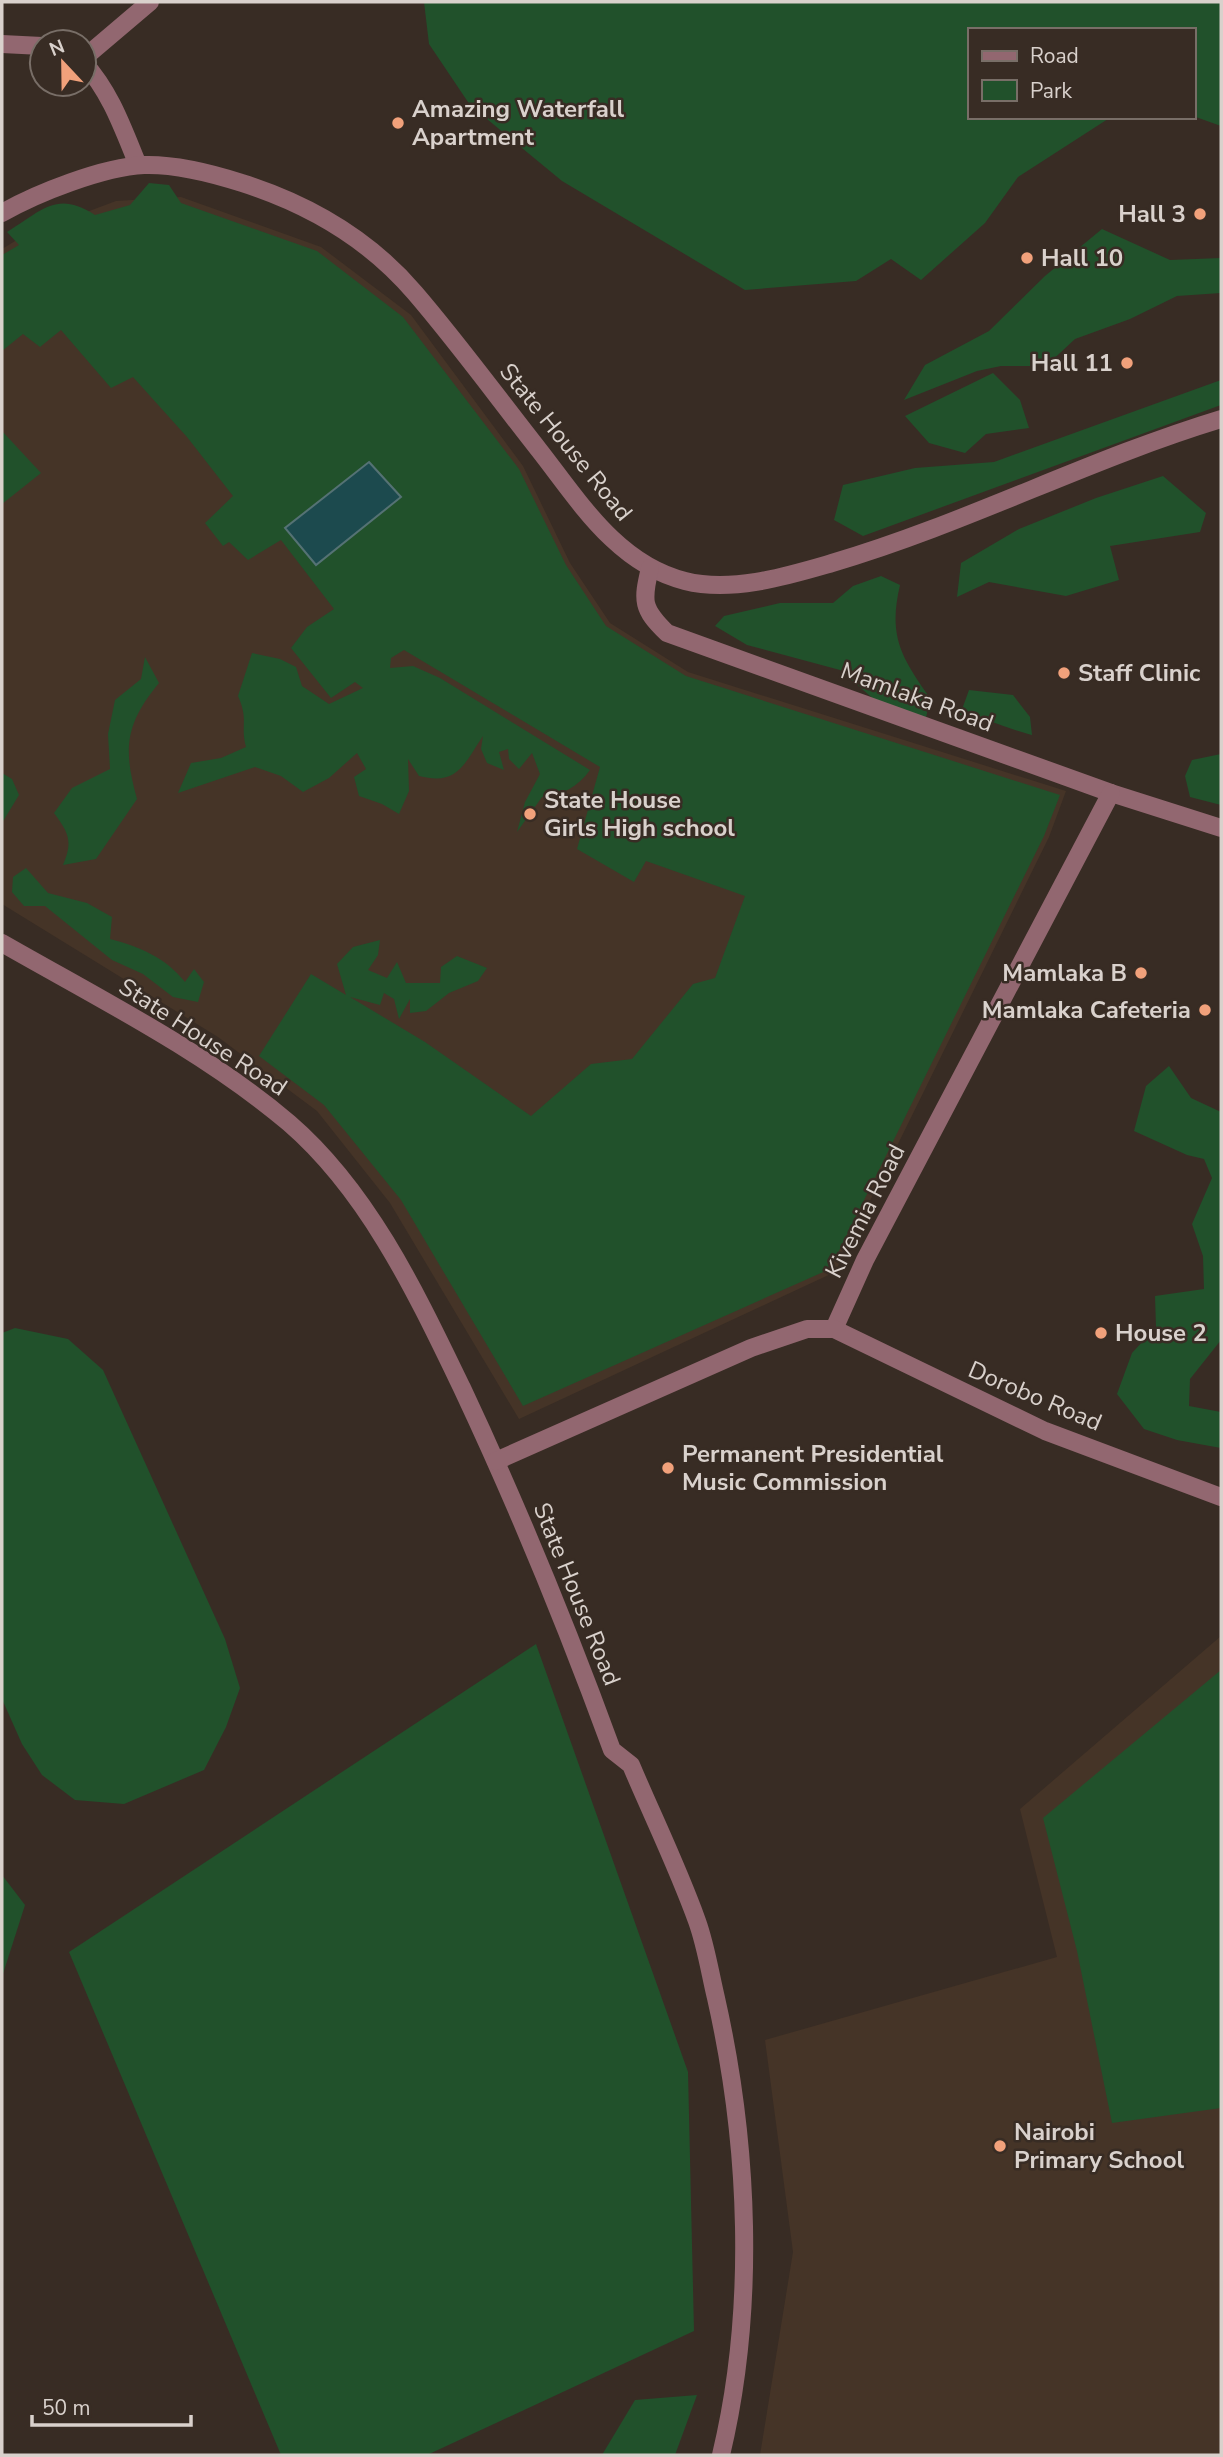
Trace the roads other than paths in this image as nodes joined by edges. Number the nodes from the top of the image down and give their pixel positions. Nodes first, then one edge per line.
1 (150, 2) edge
2 (2, 44) edge
3 (28, 45) edge
4 (98, 48) edge
5 (98, 78) edge
6 (138, 165) junction
7 (2, 213) edge
8 (1221, 419) edge
9 (650, 568) junction
10 (1111, 793) junction
11 (1221, 828) edge
12 (2, 943) edge
13 (834, 1329) junction
14 (496, 1461) junction
15 (1221, 1497) edge
16 (721, 2455) edge

1 - 4 street
2 - 3 street
5 - 6 street
6 - 7 street, State House Road
6 - 9 street, State House Road
8 - 9 street, State House Road
9 - 10 street, Mamlaka Road
10 - 11 street, Mamlaka Road
10 - 13 street, Kivemia Road
12 - 14 street, State House Road
13 - 14 street
13 - 15 street, Dorobo Road
14 - 16 street, State House Road

